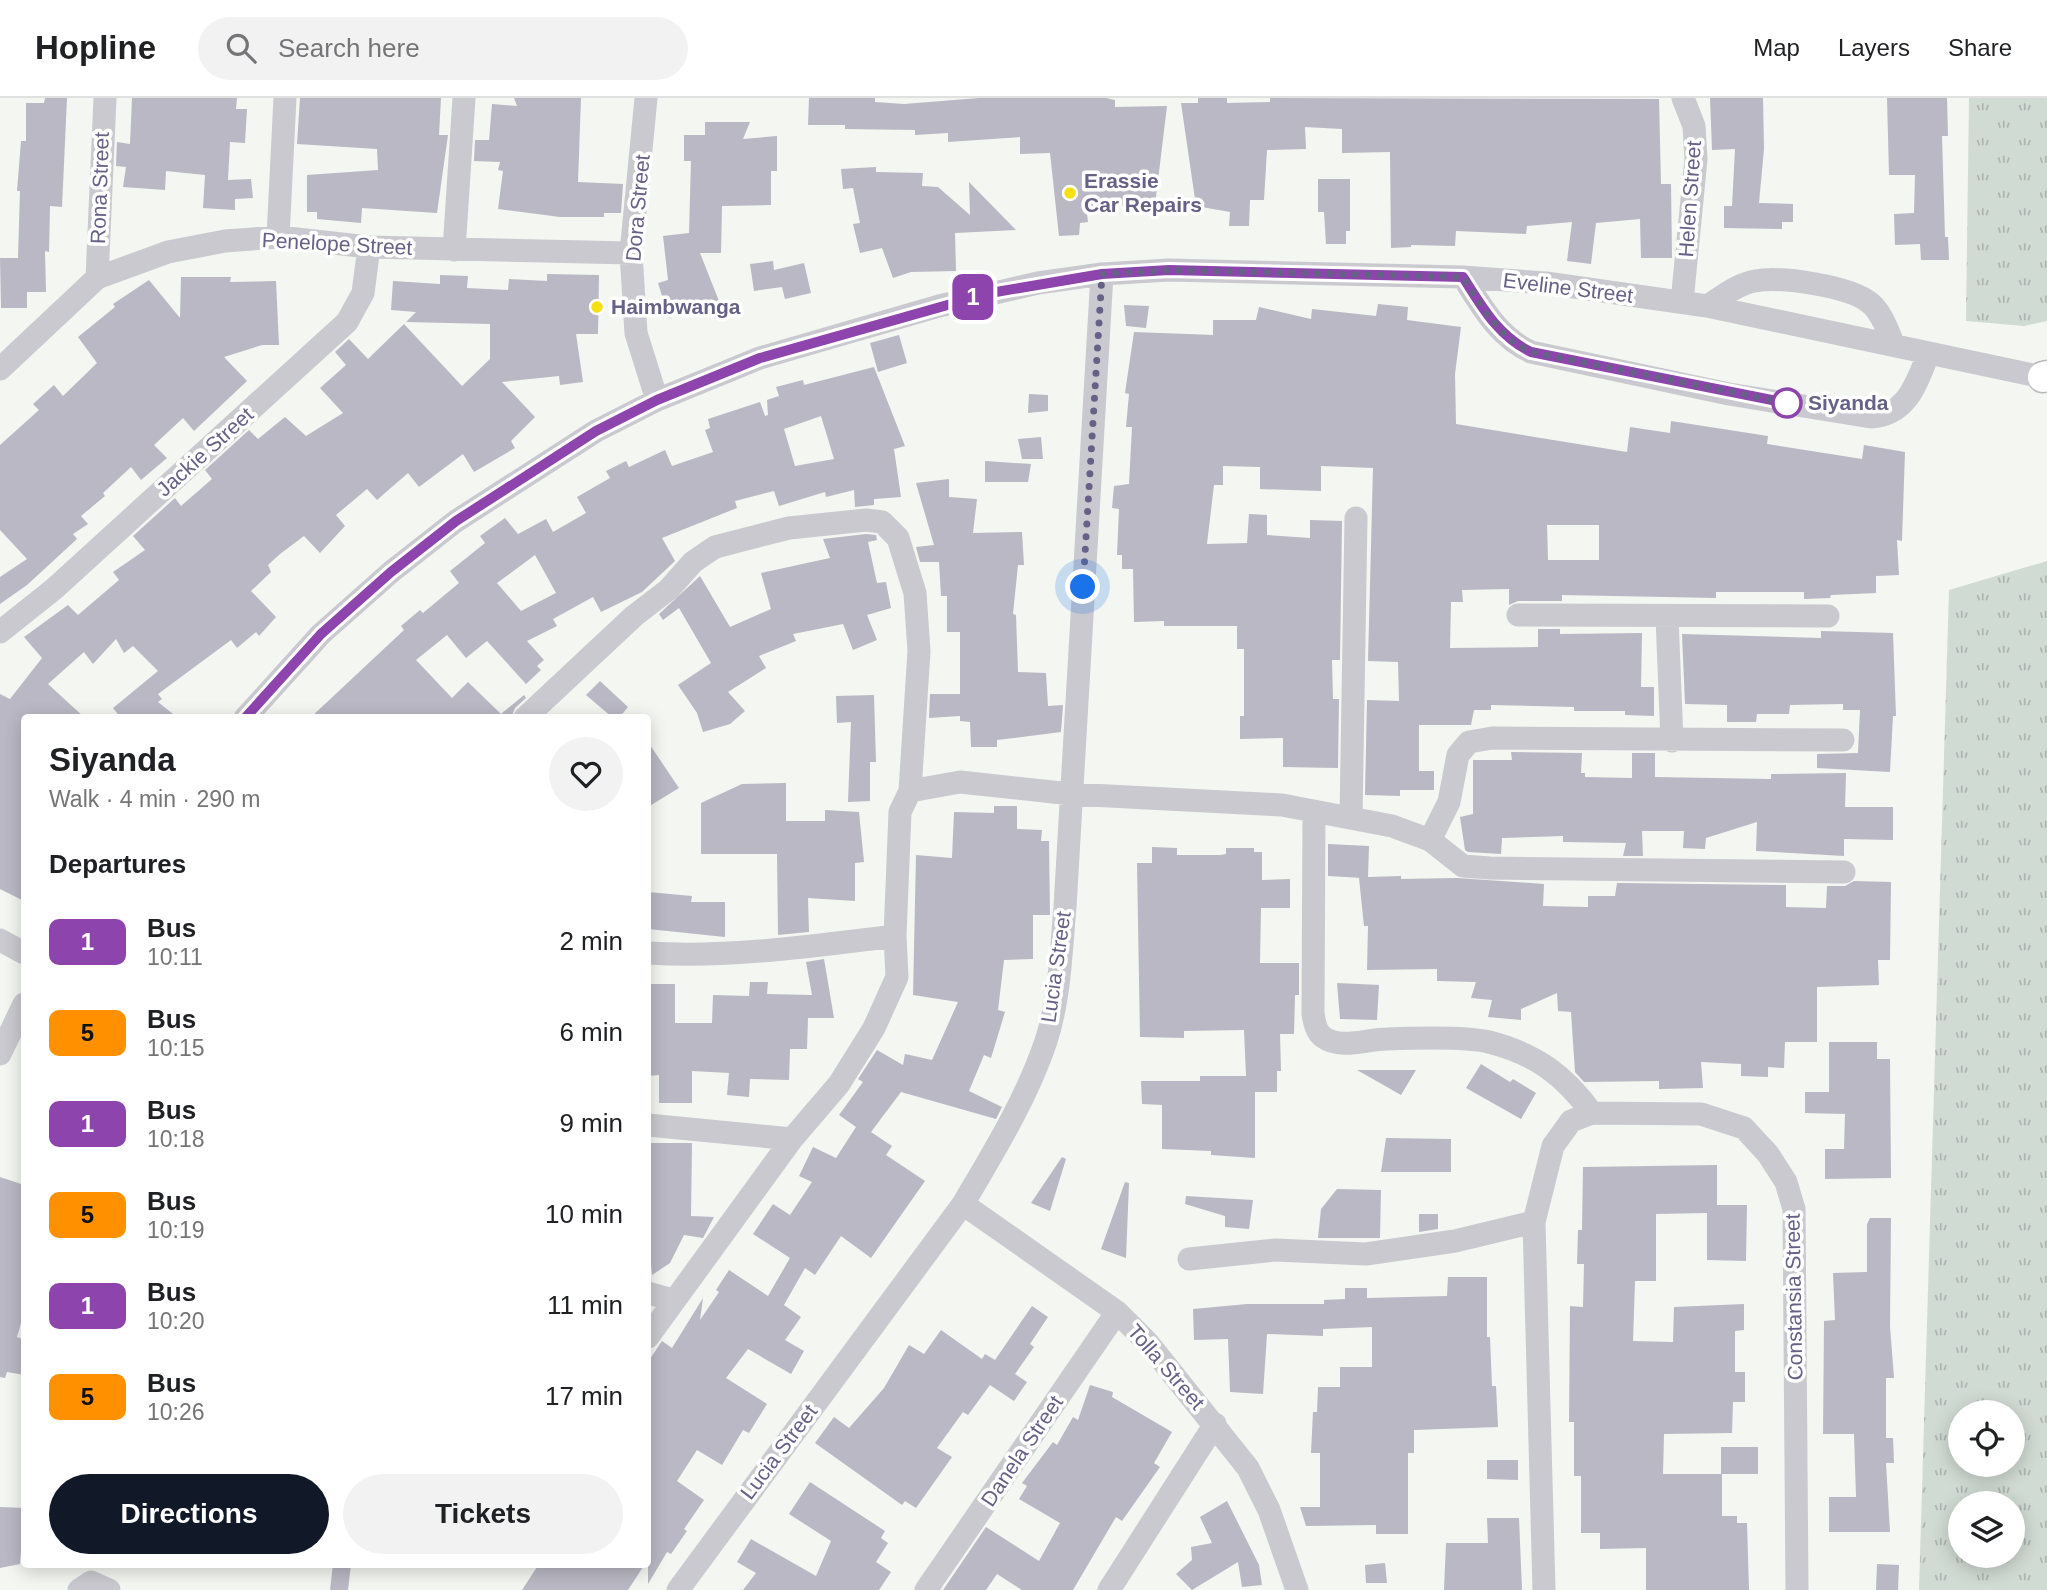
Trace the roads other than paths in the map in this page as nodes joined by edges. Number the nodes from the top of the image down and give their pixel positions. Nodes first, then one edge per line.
1 (105, 98) edge
2 (285, 98) edge
3 (464, 98) edge
4 (646, 98) edge
5 (1683, 98) edge
6 (278, 237) junction
7 (369, 247) junction
8 (454, 250) junction
9 (631, 253) junction
10 (1102, 274) junction
11 (1463, 277) junction
12 (97, 278) junction
13 (1682, 302) junction
14 (1707, 306) junction
15 (1894, 345) junction
16 (1928, 355) junction
17 (0, 369) edge
18 (2046, 377) edge
19 (657, 400) junction
20 (1356, 518) dead end
21 (1518, 615) dead end
22 (1828, 616) dead end
23 (1667, 617) junction
24 (0, 632) edge
25 (249, 714) edge
26 (529, 714) edge
27 (1843, 740) dead end
28 (1672, 741) junction
29 (910, 791) junction
30 (1071, 794) junction
31 (1314, 811) junction
32 (1351, 818) junction
33 (1430, 841) junction
34 (1844, 872) dead end
35 (895, 936) junction
36 (0, 940) edge
37 (21, 951) edge
38 (651, 953) edge
39 (21, 1010) edge
40 (0, 1054) edge
41 (1592, 1113) junction
42 (651, 1125) edge
43 (792, 1139) junction
44 (963, 1204) junction
45 (1534, 1222) junction
46 (1189, 1259) dead end
47 (651, 1294) edge
48 (673, 1300) junction
49 (1117, 1312) junction
50 (651, 1333) edge
51 (1215, 1424) junction
52 (1123, 1567) junction
53 (79, 1590) edge
54 (110, 1590) edge
55 (678, 1590) edge
56 (926, 1590) edge
57 (1109, 1590) edge
58 (1124, 1590) edge
59 (1297, 1590) edge
60 (1544, 1590) edge
61 (1797, 1590) edge

1 - 12 street, Rona Street
2 - 6 street
3 - 8 street
4 - 9 street, Dora Street
5 - 13 street, Helen Street
6 - 7 street, Penelope Street
6 - 12 street, Penelope Street
7 - 8 street, Penelope Street
7 - 24 street, Jackie Street
8 - 9 street, Penelope Street
9 - 19 street, Dora Street
10 - 11 street, Eveline Street
10 - 19 street, Eveline Street
10 - 30 street, Lucia Street
11 - 13 street, Eveline Street
11 - 16 street
12 - 17 street, Penelope Street
13 - 14 street, Eveline Street
14 - 15 street, Eveline Street
14 - 15 street
15 - 16 street, Eveline Street
16 - 18 street, Eveline Street
19 - 25 street, Eveline Street
20 - 32 street
21 - 23 street
22 - 23 street
23 - 28 street
26 - 29 street
27 - 28 street
28 - 33 street
29 - 30 street
29 - 35 street
30 - 31 street
30 - 44 street, Lucia Street
31 - 32 street
31 - 41 street
32 - 33 street
33 - 34 street
35 - 38 street
35 - 43 street
36 - 37 street
39 - 40 street
41 - 45 street
41 - 61 street, Constansia Street
42 - 43 street
43 - 48 street
44 - 49 street, Tolla Street
44 - 55 street, Lucia Street
45 - 46 street
45 - 60 street
47 - 48 street
48 - 50 street
49 - 51 street, Tolla Street
49 - 56 street, Danela Street
51 - 52 street
51 - 59 street, Tolla Street
52 - 57 street
52 - 58 street
53 - 54 street

